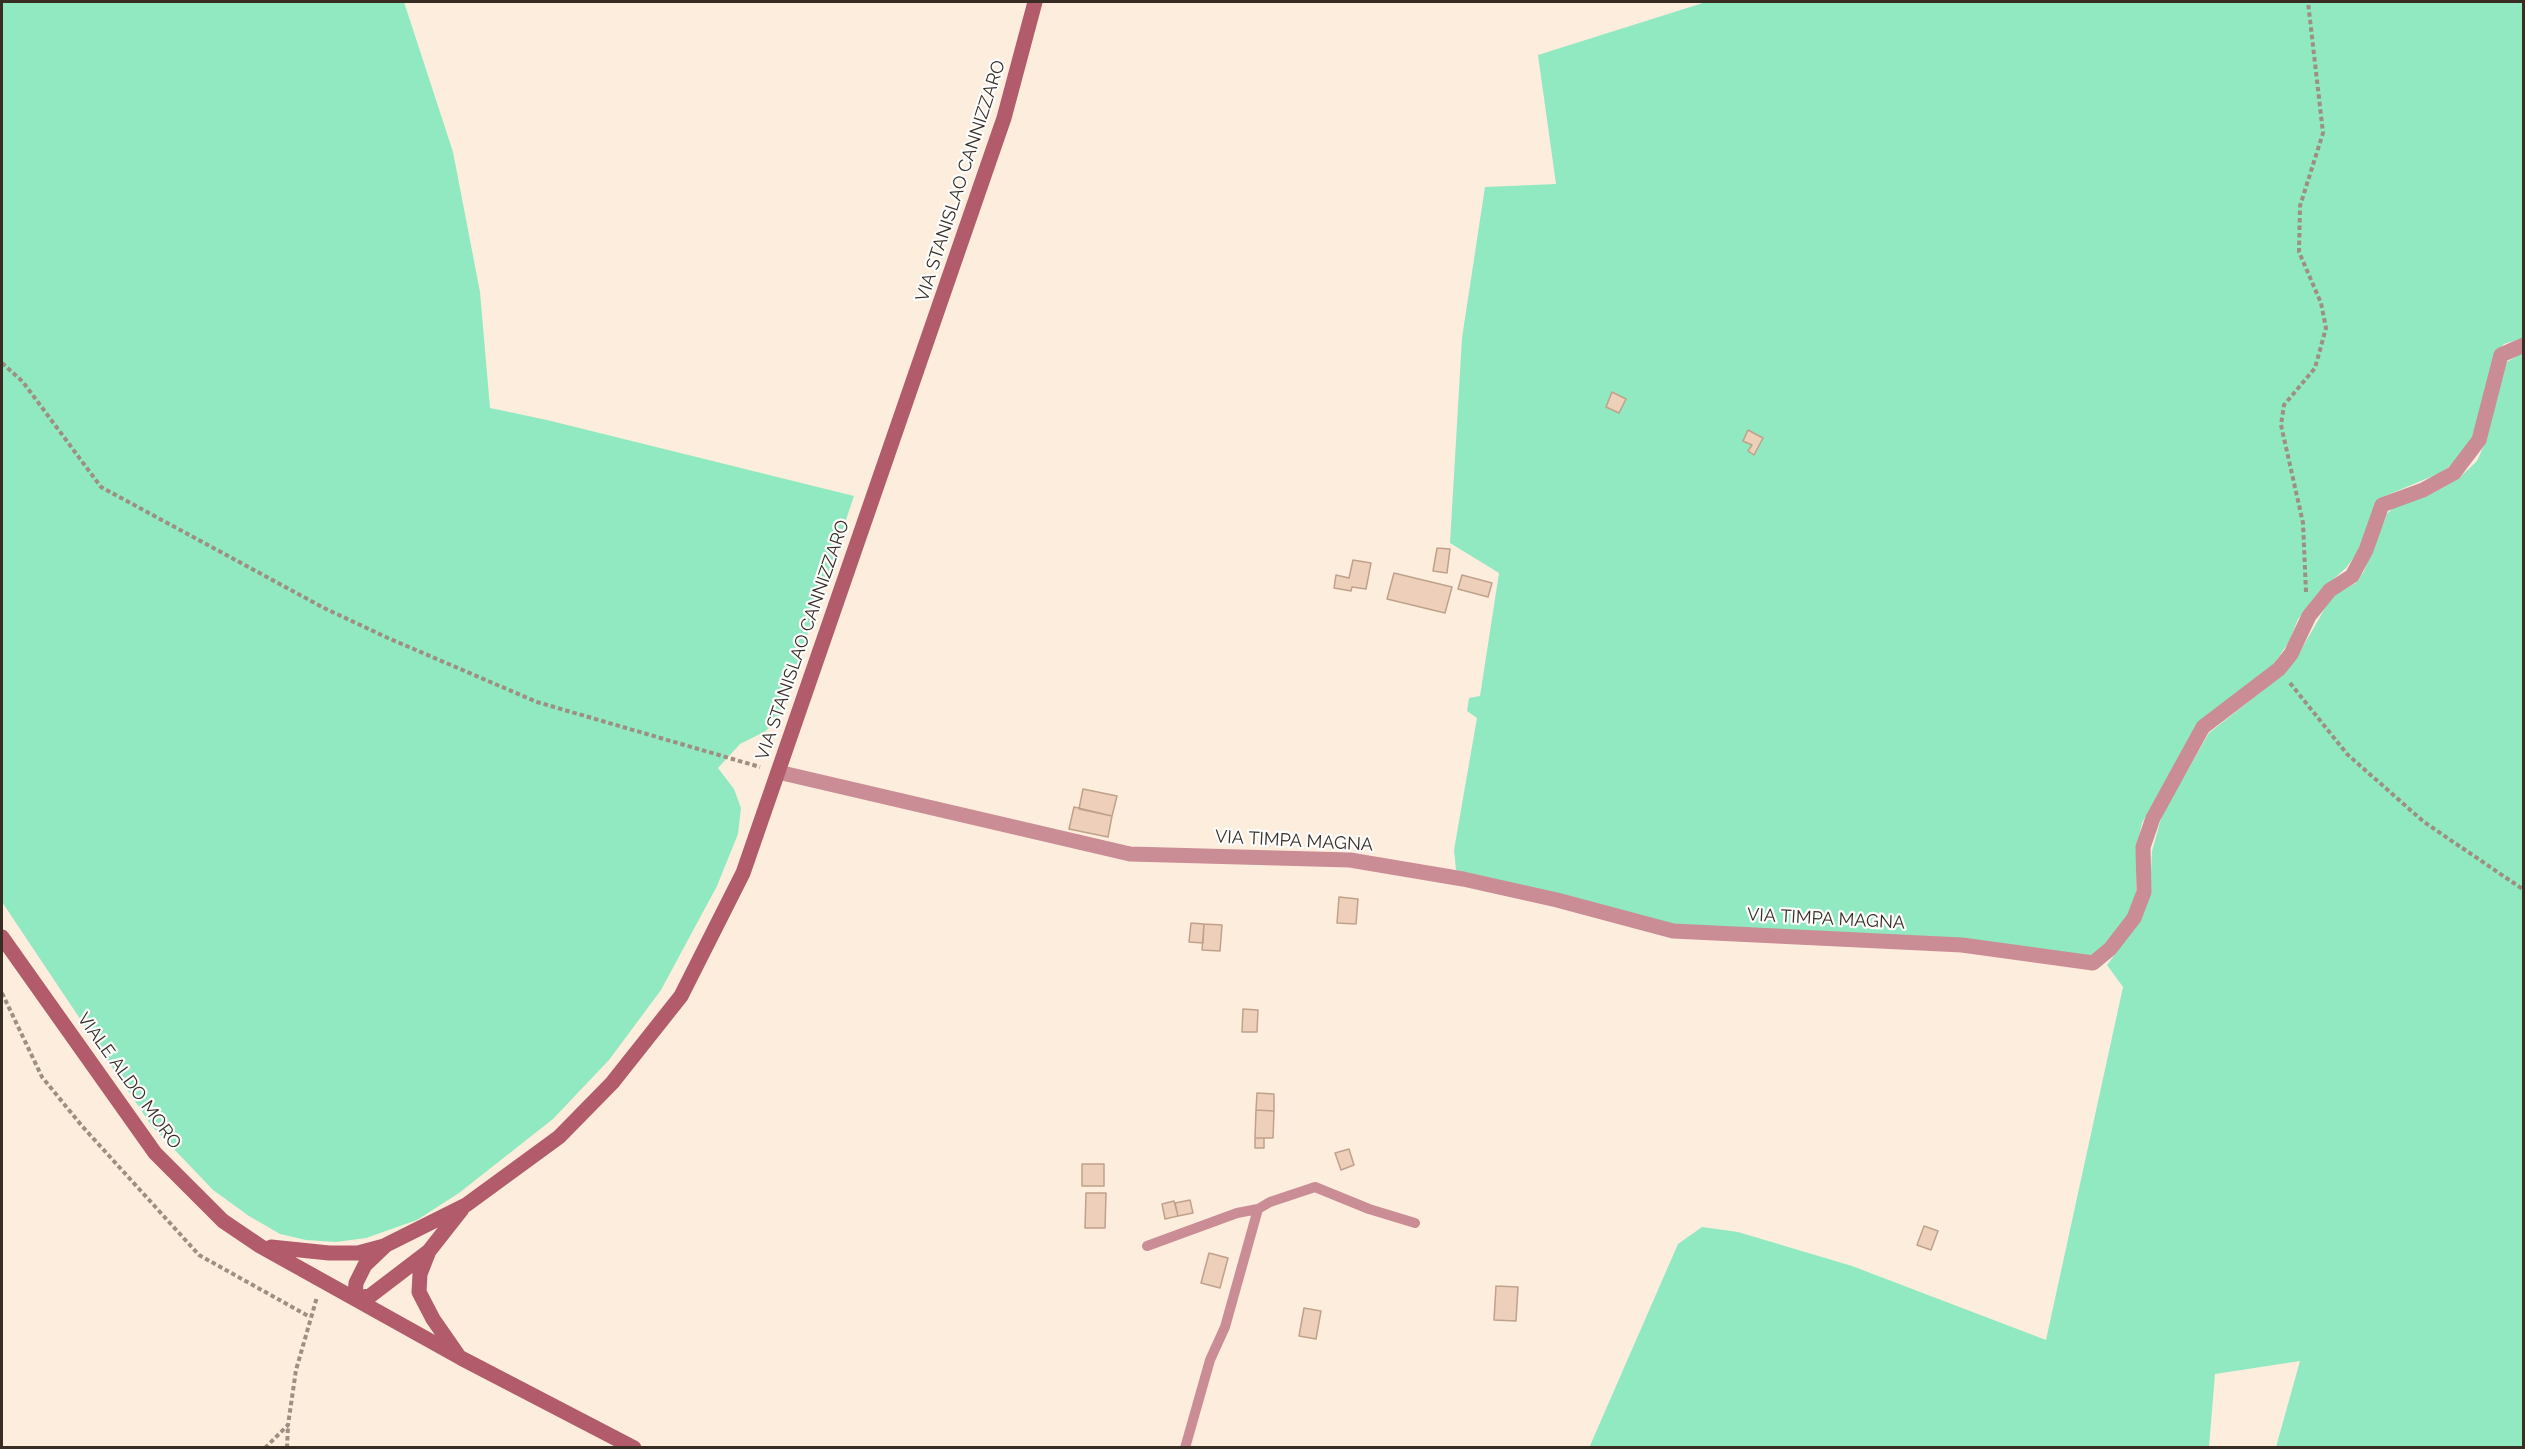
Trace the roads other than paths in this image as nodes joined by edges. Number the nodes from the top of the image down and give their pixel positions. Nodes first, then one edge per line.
1 (1035, 2) edge
2 (2523, 345) edge
3 (778, 772) junction
4 (2, 937) edge
5 (466, 1205) junction
6 (1258, 1209) junction
7 (1415, 1223) dead end
8 (386, 1245) junction
9 (260, 1246) junction
10 (1147, 1246) dead end
11 (429, 1251) junction
12 (355, 1298) junction
13 (461, 1358) junction
14 (634, 1448) edge
15 (1185, 1448) edge

1 - 3 street, VIA STANISLAO CANNIZZARO
2 - 3 street, VIA TIMPA MAGNA
3 - 5 street, VIA STANISLAO CANNIZZARO
4 - 9 street, VIALE ALDO MORO
5 - 8 street
5 - 11 street
6 - 7 lane
6 - 10 lane
6 - 15 lane
8 - 9 street
8 - 12 street
9 - 12 street, VIALE ALDO MORO
11 - 12 street
11 - 13 street
12 - 13 street, VIALE ALDO MORO
13 - 14 street, VIALE ALDO MORO

